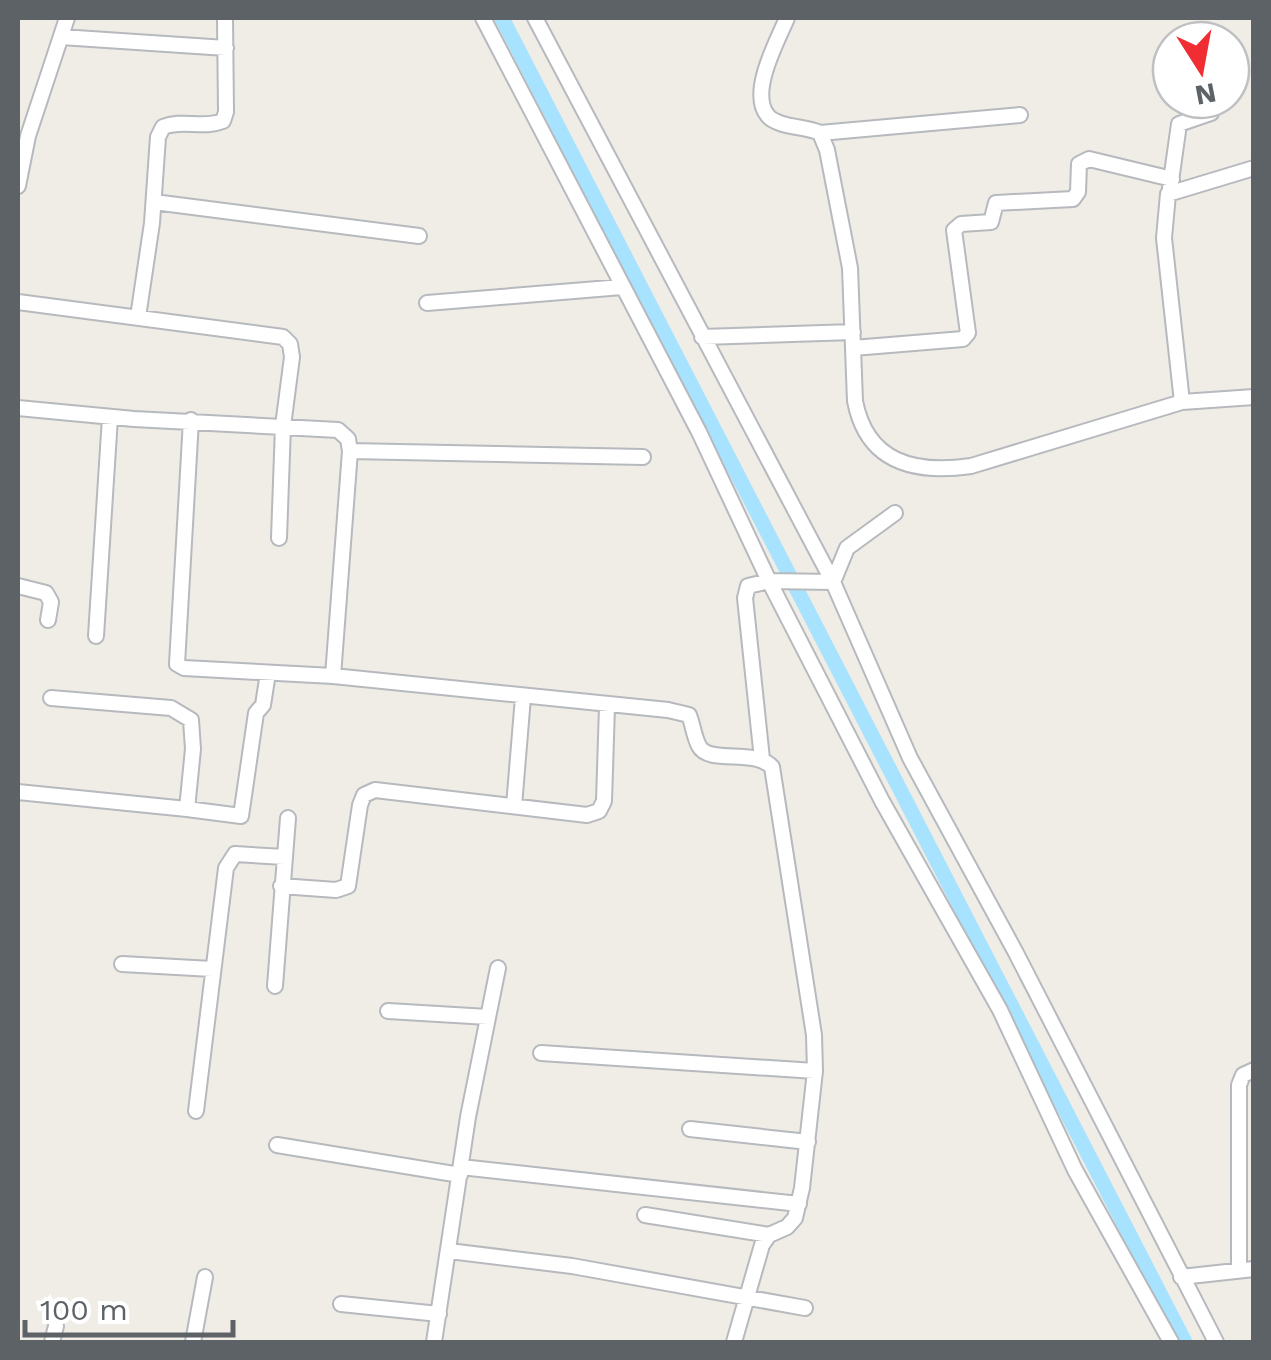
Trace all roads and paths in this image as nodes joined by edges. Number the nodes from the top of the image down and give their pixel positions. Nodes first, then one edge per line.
1 (67, 18) edge
2 (225, 18) edge
3 (483, 18) edge
4 (535, 18) edge
5 (787, 18) edge
6 (61, 37) junction
7 (226, 48) junction
8 (1020, 116) dead end
9 (1191, 120) edge
10 (820, 133) junction
11 (1254, 168) edge
12 (18, 186) edge
13 (1170, 187) junction
14 (154, 202) junction
15 (420, 236) dead end
16 (622, 287) junction
17 (18, 302) edge
18 (427, 303) dead end
19 (138, 317) junction
20 (852, 332) junction
21 (702, 338) junction
22 (853, 348) junction
23 (1254, 397) edge
24 (1182, 402) junction
25 (18, 408) edge
26 (110, 417) junction
27 (191, 420) junction
28 (283, 426) junction
29 (350, 451) junction
30 (644, 457) dead end
31 (895, 514) dead end
32 (279, 538) dead end
33 (776, 581) junction
34 (828, 581) junction
35 (18, 586) edge
36 (48, 620) dead end
37 (96, 636) dead end
38 (268, 673) junction
39 (333, 676) junction
40 (523, 697) junction
41 (51, 698) dead end
42 (607, 706) junction
43 (762, 759) junction
44 (18, 792) edge
45 (514, 806) junction
46 (187, 809) junction
47 (288, 818) dead end
48 (284, 857) junction
49 (281, 886) junction
50 (122, 964) dead end
51 (212, 968) junction
52 (498, 968) dead end
53 (275, 986) dead end
54 (388, 1012) dead end
55 (488, 1017) junction
56 (541, 1053) dead end
57 (1254, 1070) edge
58 (815, 1071) junction
59 (196, 1111) dead end
60 (690, 1129) dead end
61 (808, 1142) junction
62 (277, 1145) dead end
63 (461, 1171) junction
64 (799, 1204) junction
65 (645, 1214) dead end
66 (769, 1235) junction
67 (449, 1251) junction
68 (1246, 1269) edge
69 (205, 1277) dead end
70 (1181, 1277) junction
71 (746, 1296) junction
72 (342, 1304) dead end
73 (805, 1308) dead end
74 (439, 1314) junction
75 (56, 1326) dead end
76 (52, 1342) edge
77 (192, 1342) edge
78 (434, 1342) edge
79 (734, 1342) edge
80 (1171, 1342) edge
81 (1216, 1342) edge

1 - 6 street
2 - 7 street
3 - 16 street
4 - 21 street
5 - 10 street
6 - 7 street
6 - 12 street
7 - 14 street
8 - 10 street
9 - 13 street
10 - 20 street
11 - 13 street
13 - 22 street
13 - 24 street
14 - 15 street
14 - 19 street
16 - 18 street
16 - 33 street
17 - 19 street
19 - 28 street
20 - 21 street
20 - 22 street
21 - 34 street
22 - 24 street
23 - 24 street
25 - 26 street
26 - 27 street
26 - 37 street
27 - 28 street
27 - 38 street
28 - 29 street
28 - 32 street
29 - 30 street
29 - 39 street
31 - 34 street
33 - 34 street
33 - 43 street
33 - 80 street
34 - 70 street
35 - 36 street
38 - 39 street
38 - 46 street
39 - 40 street
40 - 42 street
40 - 45 street
41 - 46 street
42 - 43 street
42 - 45 street
43 - 58 street
44 - 46 street
45 - 49 street
47 - 48 street
48 - 49 street
48 - 51 street
49 - 53 street
50 - 51 street
51 - 59 street
52 - 55 street
54 - 55 street
55 - 63 street
56 - 58 street
57 - 68 street
58 - 61 street
60 - 61 street
61 - 64 street
62 - 63 street
63 - 64 street
63 - 67 street
64 - 66 street
65 - 66 street
66 - 71 street
67 - 71 street
67 - 74 street
68 - 70 street
69 - 77 street
70 - 81 street
71 - 73 street
71 - 79 street
72 - 74 street
74 - 78 street
75 - 76 street

